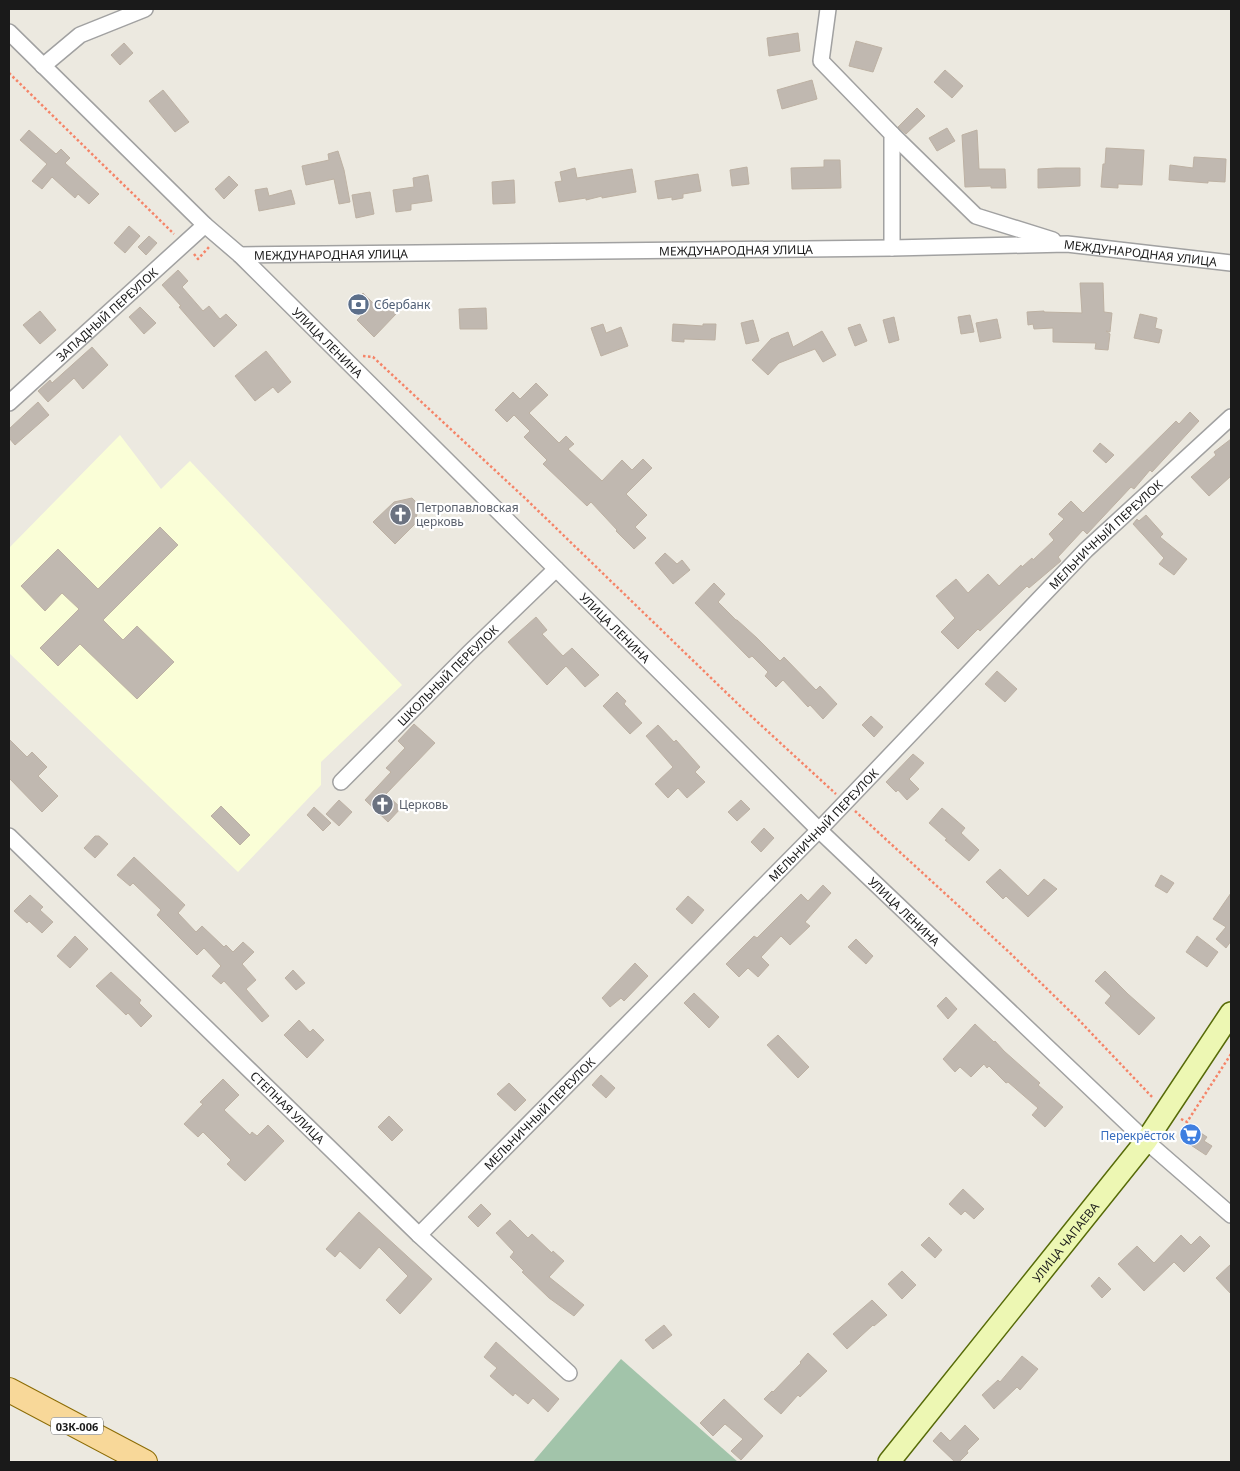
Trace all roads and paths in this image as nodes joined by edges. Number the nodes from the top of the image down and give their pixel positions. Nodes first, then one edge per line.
1 (145, 9) edge
2 (828, 9) edge
3 (9, 32) edge
4 (44, 66) junction
5 (9, 73) edge
6 (892, 134) junction
7 (205, 225) junction
8 (185, 244) junction
9 (213, 244) dead end
10 (1067, 244) junction
11 (892, 248) junction
12 (240, 255) junction
13 (1231, 263) edge
14 (340, 355) junction
15 (9, 403) edge
16 (1231, 417) edge
17 (556, 570) junction
18 (341, 782) dead end
19 (845, 802) junction
20 (820, 830) junction
21 (9, 836) edge
22 (1231, 1013) edge
23 (1231, 1054) edge
24 (1158, 1103) dead end
25 (1177, 1117) dead end
26 (1146, 1141) junction
27 (1231, 1214) edge
28 (419, 1235) junction
29 (569, 1373) dead end
30 (9, 1390) edge
31 (145, 1462) edge
32 (889, 1462) edge

1 - 4 street
2 - 6 street
3 - 4 street, УЛИЦА ЛЕНИНА
4 - 7 street, УЛИЦА ЛЕНИНА
5 - 8 path
6 - 10 street
6 - 11 street
7 - 8 street, ЗАПАДНЫЙ ПЕРЕУЛОК
7 - 12 street, УЛИЦА ЛЕНИНА
8 - 9 path
8 - 15 street, ЗАПАДНЫЙ ПЕРЕУЛОК
10 - 11 street, МЕЖДУНАРОДНАЯ УЛИЦА
10 - 13 street, МЕЖДУНАРОДНАЯ УЛИЦА
11 - 12 street, МЕЖДУНАРОДНАЯ УЛИЦА
12 - 14 street, УЛИЦА ЛЕНИНА
14 - 17 street, УЛИЦА ЛЕНИНА
14 - 19 path
16 - 19 street, МЕЛЬНИЧНЫЙ ПЕРЕУЛОК
17 - 18 street, ШКОЛЬНЫЙ ПЕРЕУЛОК
17 - 20 street, УЛИЦА ЛЕНИНА
19 - 20 street, МЕЛЬНИЧНЫЙ ПЕРЕУЛОК
19 - 24 path
20 - 26 street, УЛИЦА ЛЕНИНА
20 - 28 street, МЕЛЬНИЧНЫЙ ПЕРЕУЛОК
21 - 28 street, СТЕПНАЯ УЛИЦА
22 - 26 main road, УЛИЦА ЧАПАЕВА
23 - 25 path
26 - 27 street, УЛИЦА ЛЕНИНА
26 - 32 main road, УЛИЦА ЧАПАЕВА
28 - 29 street, СТЕПНАЯ УЛИЦА
30 - 31 main road, 03К-006

